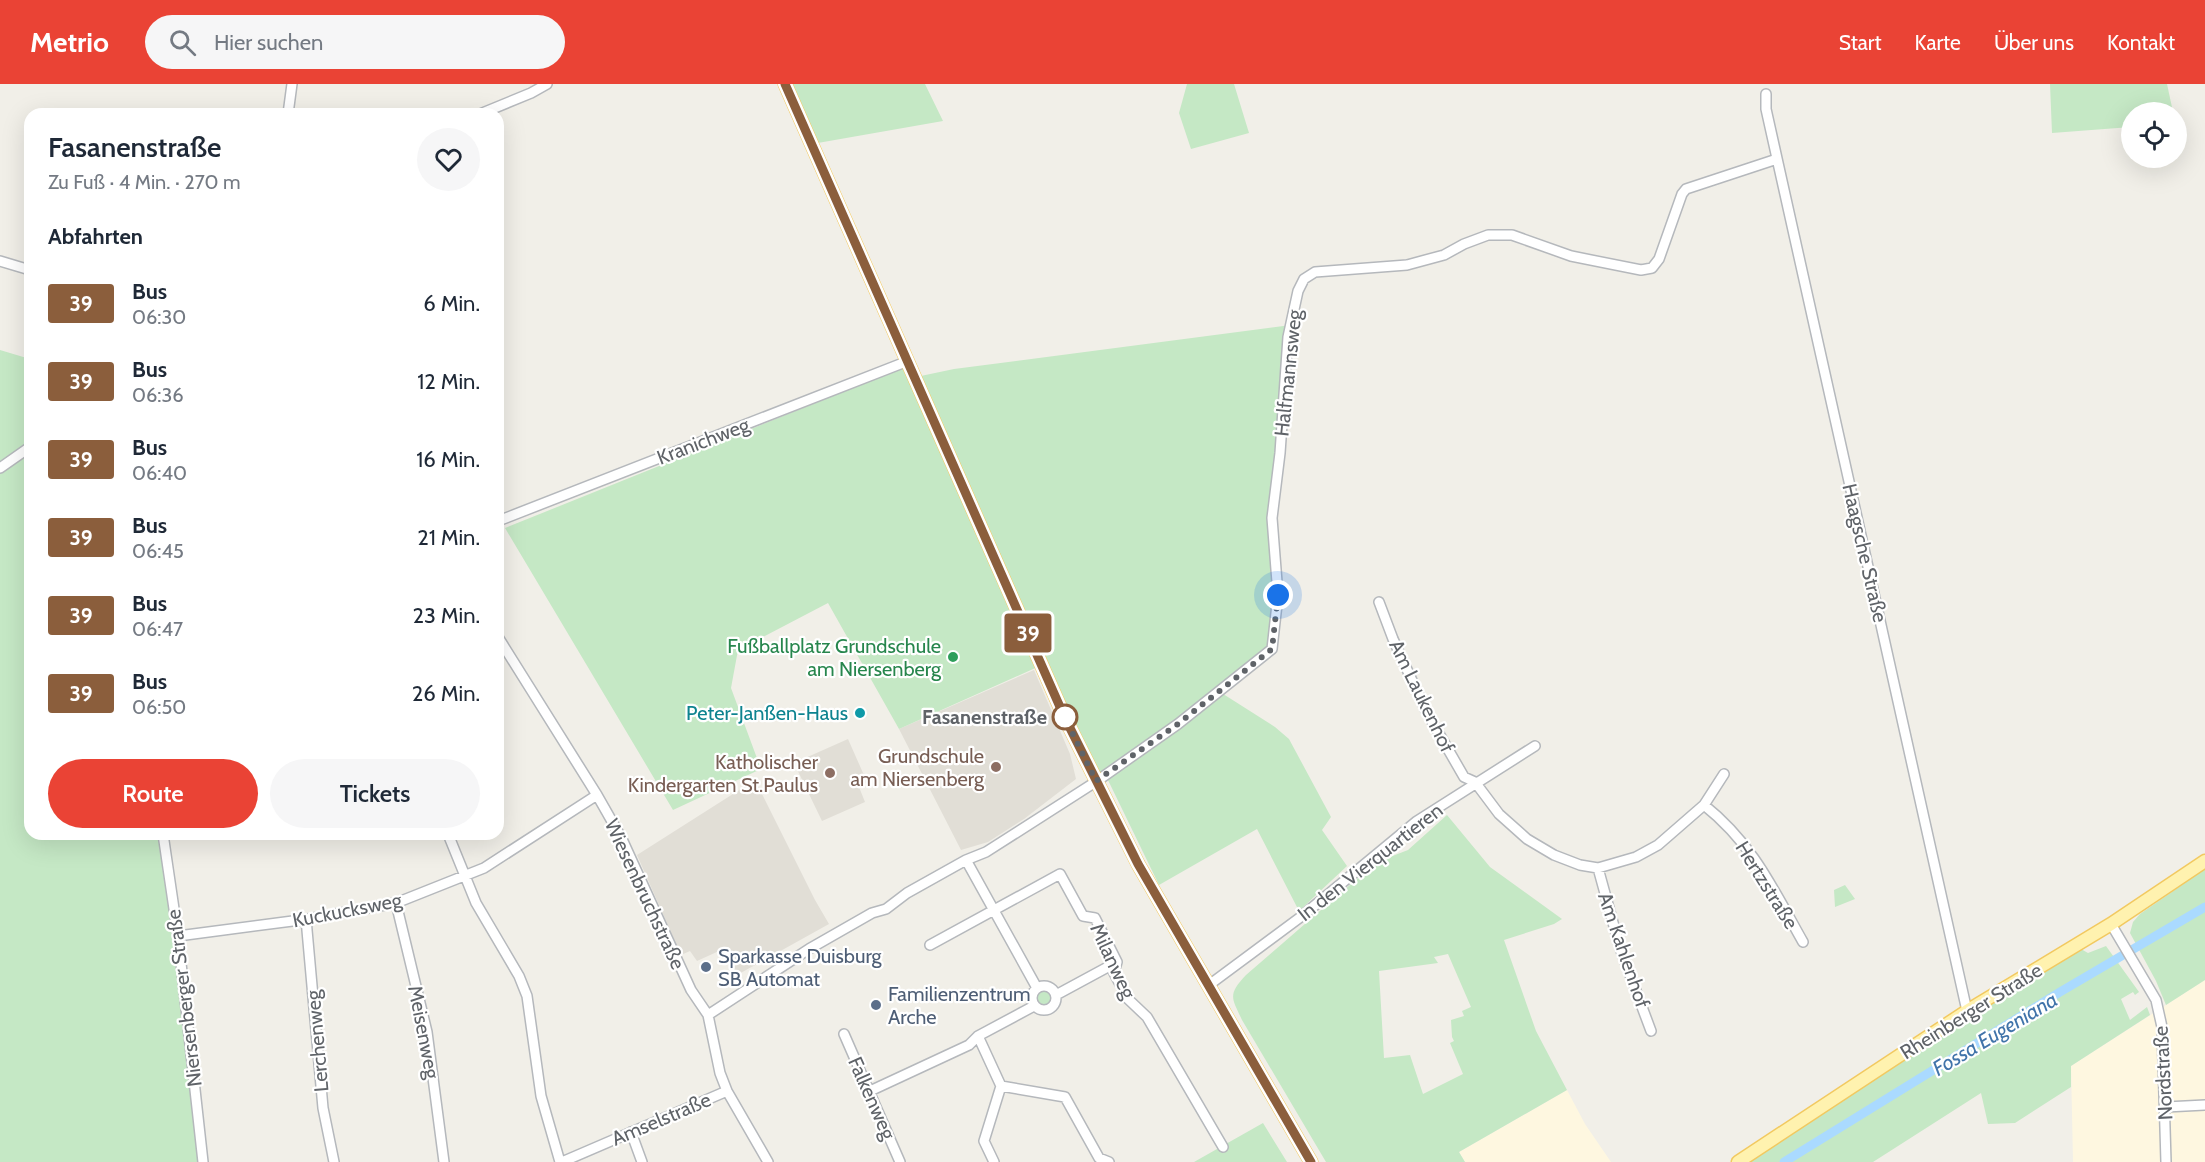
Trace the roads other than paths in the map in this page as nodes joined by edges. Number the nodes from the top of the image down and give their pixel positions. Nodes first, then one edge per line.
1 (292, 84) edge
2 (547, 84) edge
3 (785, 84) edge
4 (1766, 94) dead end
5 (289, 108) edge
6 (495, 108) edge
7 (1778, 159) junction
8 (0, 261) edge
9 (24, 268) edge
10 (908, 361) junction
11 (24, 451) edge
12 (0, 468) edge
13 (504, 519) edge
14 (1380, 602) dead end
15 (504, 647) edge
16 (1535, 746) dead end
17 (1724, 774) dead end
18 (1096, 781) junction
19 (1475, 782) junction
20 (597, 795) junction
21 (1704, 805) junction
22 (164, 840) edge
23 (450, 840) edge
24 (966, 860) junction
25 (2205, 861) edge
26 (1598, 868) junction
27 (465, 877) junction
28 (396, 903) junction
29 (994, 911) junction
30 (306, 919) junction
31 (2111, 924) junction
32 (178, 936) junction
33 (1803, 942) dead end
34 (930, 945) dead end
35 (1117, 962) junction
36 (1209, 985) junction
37 (1037, 988) junction
38 (1056, 995) junction
39 (1034, 1006) junction
40 (1967, 1011) junction
41 (708, 1015) junction
42 (1652, 1031) dead end
43 (844, 1034) dead end
44 (978, 1036) junction
45 (1001, 1086) junction
46 (727, 1091) junction
47 (870, 1091) junction
48 (2205, 1105) edge
49 (2166, 1107) junction
50 (631, 1132) junction
51 (1223, 1147) dead end
52 (203, 1162) edge
53 (334, 1162) edge
54 (444, 1162) edge
55 (561, 1162) edge
56 (642, 1162) edge
57 (768, 1162) edge
58 (900, 1162) edge
59 (994, 1162) edge
60 (1109, 1162) edge
61 (1311, 1162) edge
62 (1738, 1162) edge
63 (2166, 1162) edge

1 - 5 street
2 - 6 street
3 - 10 main road
4 - 7 street, Haagsche Straße
7 - 18 street, Halfmannsweg
7 - 40 street, Haagsche Straße
8 - 9 street
10 - 13 street, Kranichweg
10 - 18 main road
11 - 12 street
14 - 19 street, Am Laukenhof
15 - 20 street, Wiesenbruchstraße
16 - 19 street, In den Vierquartieren
17 - 21 street
18 - 24 street
18 - 36 main road
19 - 26 street, Am Laukenhof
19 - 36 street, In den Vierquartieren
20 - 27 street, Kuckucksweg
20 - 41 street, Wiesenbruchstraße
21 - 26 street
21 - 33 street, Hertzstraße
22 - 32 street, Niersenberger Straße
23 - 27 street
24 - 29 street
24 - 41 street
25 - 31 main road, Rheinberger Straße
26 - 42 street, Am Kahlenhof
27 - 28 street, Kuckucksweg
27 - 55 street
28 - 30 street, Kuckucksweg
28 - 54 street, Meisenweg
29 - 34 street
29 - 35 street, Milanweg
29 - 37 street
30 - 32 street, Kuckucksweg
30 - 53 street, Lerchenweg
31 - 40 main road, Rheinberger Straße
31 - 49 street, Nordstraße
32 - 52 street, Niersenberger Straße
35 - 38 street
35 - 51 street, Milanweg
36 - 61 main road
37 - 38 street
37 - 39 street
38 - 39 street
39 - 44 street
40 - 62 main road, Rheinberger Straße
41 - 46 street, Wiesenbruchstraße
43 - 47 street, Falkenweg
44 - 45 street
44 - 47 street
45 - 59 street
45 - 60 street
46 - 50 street, Amselstraße
46 - 57 street, Wiesenbruchstraße
47 - 58 street, Falkenweg
48 - 49 street
49 - 63 street, Nordstraße
50 - 55 street, Amselstraße
50 - 56 street

